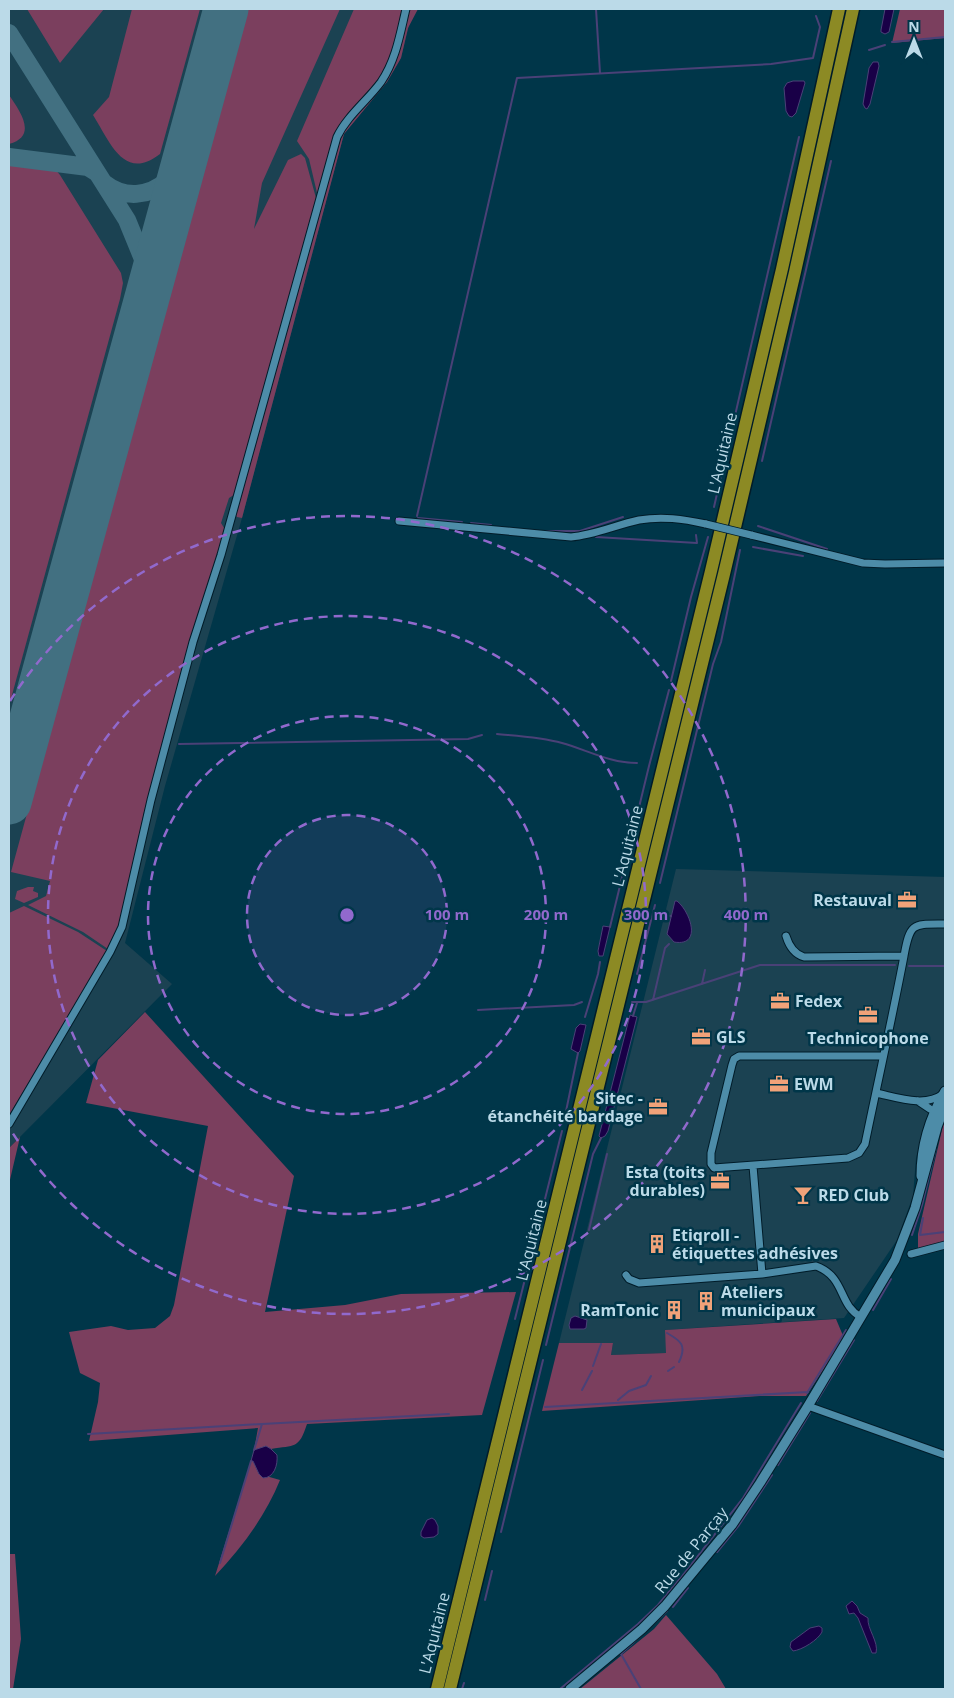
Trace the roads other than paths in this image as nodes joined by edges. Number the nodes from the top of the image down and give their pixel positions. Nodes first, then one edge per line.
1 (406, 9) edge
2 (839, 9) edge
3 (853, 9) edge
4 (399, 521) dead end
5 (945, 563) edge
6 (945, 924) edge
7 (786, 936) dead end
8 (904, 956) junction
9 (883, 1056) junction
10 (944, 1092) edge
11 (876, 1093) junction
12 (937, 1107) edge
13 (9, 1124) edge
14 (753, 1166) junction
15 (920, 1192) junction
16 (945, 1245) edge
17 (911, 1254) dead end
18 (762, 1274) junction
19 (626, 1275) dead end
20 (861, 1317) junction
21 (808, 1406) junction
22 (945, 1455) edge
23 (436, 1689) edge
24 (450, 1689) edge
25 (570, 1689) edge

1 - 13 street
2 - 23 highway, L'Aquitaine
3 - 24 highway, L'Aquitaine
4 - 5 street, bridge
6 - 8 street
7 - 8 street
8 - 9 street
9 - 11 street
9 - 14 street
10 - 12 street
11 - 12 street
11 - 14 street
12 - 15 street
12 - 15 street
14 - 18 street
15 - 20 street, Rue de Parçay
16 - 17 street
18 - 19 street
18 - 20 street
20 - 21 street, Rue de Parçay
21 - 22 street
21 - 25 street, Rue de Parçay

